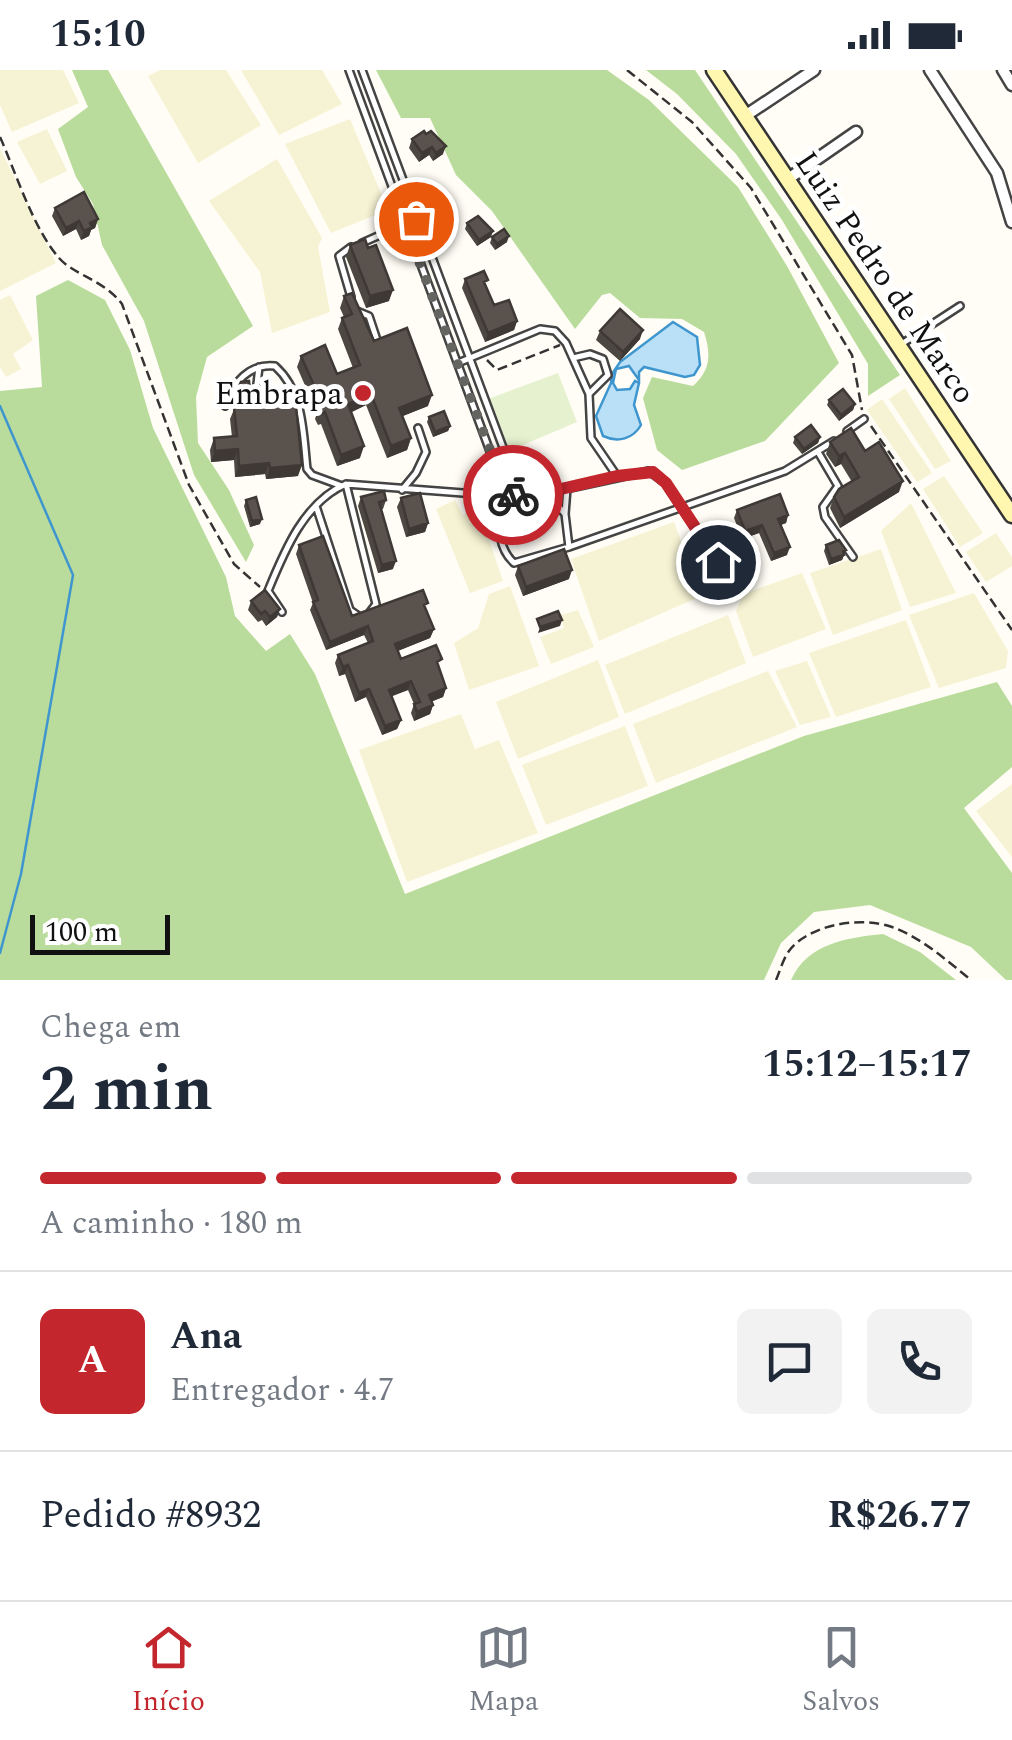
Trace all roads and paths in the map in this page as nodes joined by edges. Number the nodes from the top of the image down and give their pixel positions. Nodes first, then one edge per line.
1 (349, 70) edge
2 (362, 70) edge
3 (627, 70) edge
4 (714, 70) edge
5 (814, 70) edge
6 (930, 70) edge
7 (1003, 70) edge
8 (1012, 85) edge
9 (745, 116) junction
10 (856, 132) dead end
11 (0, 137) edge
12 (788, 179) junction
13 (416, 219) junction
14 (1012, 222) edge
15 (405, 224) junction
16 (444, 292) junction
17 (432, 296) junction
18 (960, 306) dead end
19 (378, 343) edge
20 (566, 343) junction
21 (899, 346) junction
22 (483, 352) junction
23 (468, 358) junction
24 (573, 358) junction
25 (458, 363) junction
26 (260, 367) junction
27 (256, 392) dead end
28 (589, 394) junction
29 (225, 406) dead end
30 (864, 419) junction
31 (418, 428) dead end
32 (818, 452) junction
33 (510, 469) junction
34 (498, 473) junction
35 (617, 476) junction
36 (344, 485) junction
37 (566, 488) junction
38 (402, 490) junction
39 (548, 492) junction
40 (520, 494) junction
41 (1006, 494) edge
42 (502, 496) junction
43 (316, 506) junction
44 (681, 508) junction
45 (565, 514) junction
46 (1012, 515) edge
47 (569, 547) junction
48 (854, 557) dead end
49 (718, 562) dead end
50 (268, 591) junction
51 (282, 612) edge
52 (1012, 630) edge
53 (776, 980) edge
54 (971, 980) edge

1 - 15 lane
2 - 13 lane
3 - 30 path
4 - 9 main road, Luiz Pedro de Marco
5 - 9 street
6 - 14 street
7 - 8 street
9 - 12 main road, Luiz Pedro de Marco
10 - 12 street
11 - 50 path
12 - 21 main road, Luiz Pedro de Marco
13 - 15 lane
13 - 16 lane
15 - 17 lane
15 - 19 lane
16 - 17 lane
16 - 23 lane
17 - 25 lane
18 - 21 lane
20 - 22 lane
20 - 22 path
20 - 24 lane
21 - 41 main road, Luiz Pedro de Marco
22 - 23 lane
23 - 25 lane
23 - 33 lane
24 - 28 lane
24 - 28 lane
25 - 34 lane
26 - 27 lane
26 - 29 lane
26 - 36 lane
28 - 35 lane
30 - 32 lane
30 - 52 path
31 - 38 lane
32 - 44 lane
32 - 48 lane
33 - 34 lane
33 - 40 lane
34 - 42 lane
35 - 37 lane
35 - 44 lane
36 - 38 lane
36 - 43 lane
36 - 43 lane
37 - 39 lane
37 - 45 lane
38 - 42 lane
39 - 40 lane
39 - 45 lane
40 - 42 lane
41 - 46 main road, Luiz Pedro de Marco
42 - 47 lane
43 - 50 lane
44 - 47 lane
44 - 49 lane
45 - 47 lane
50 - 51 lane
53 - 54 path

